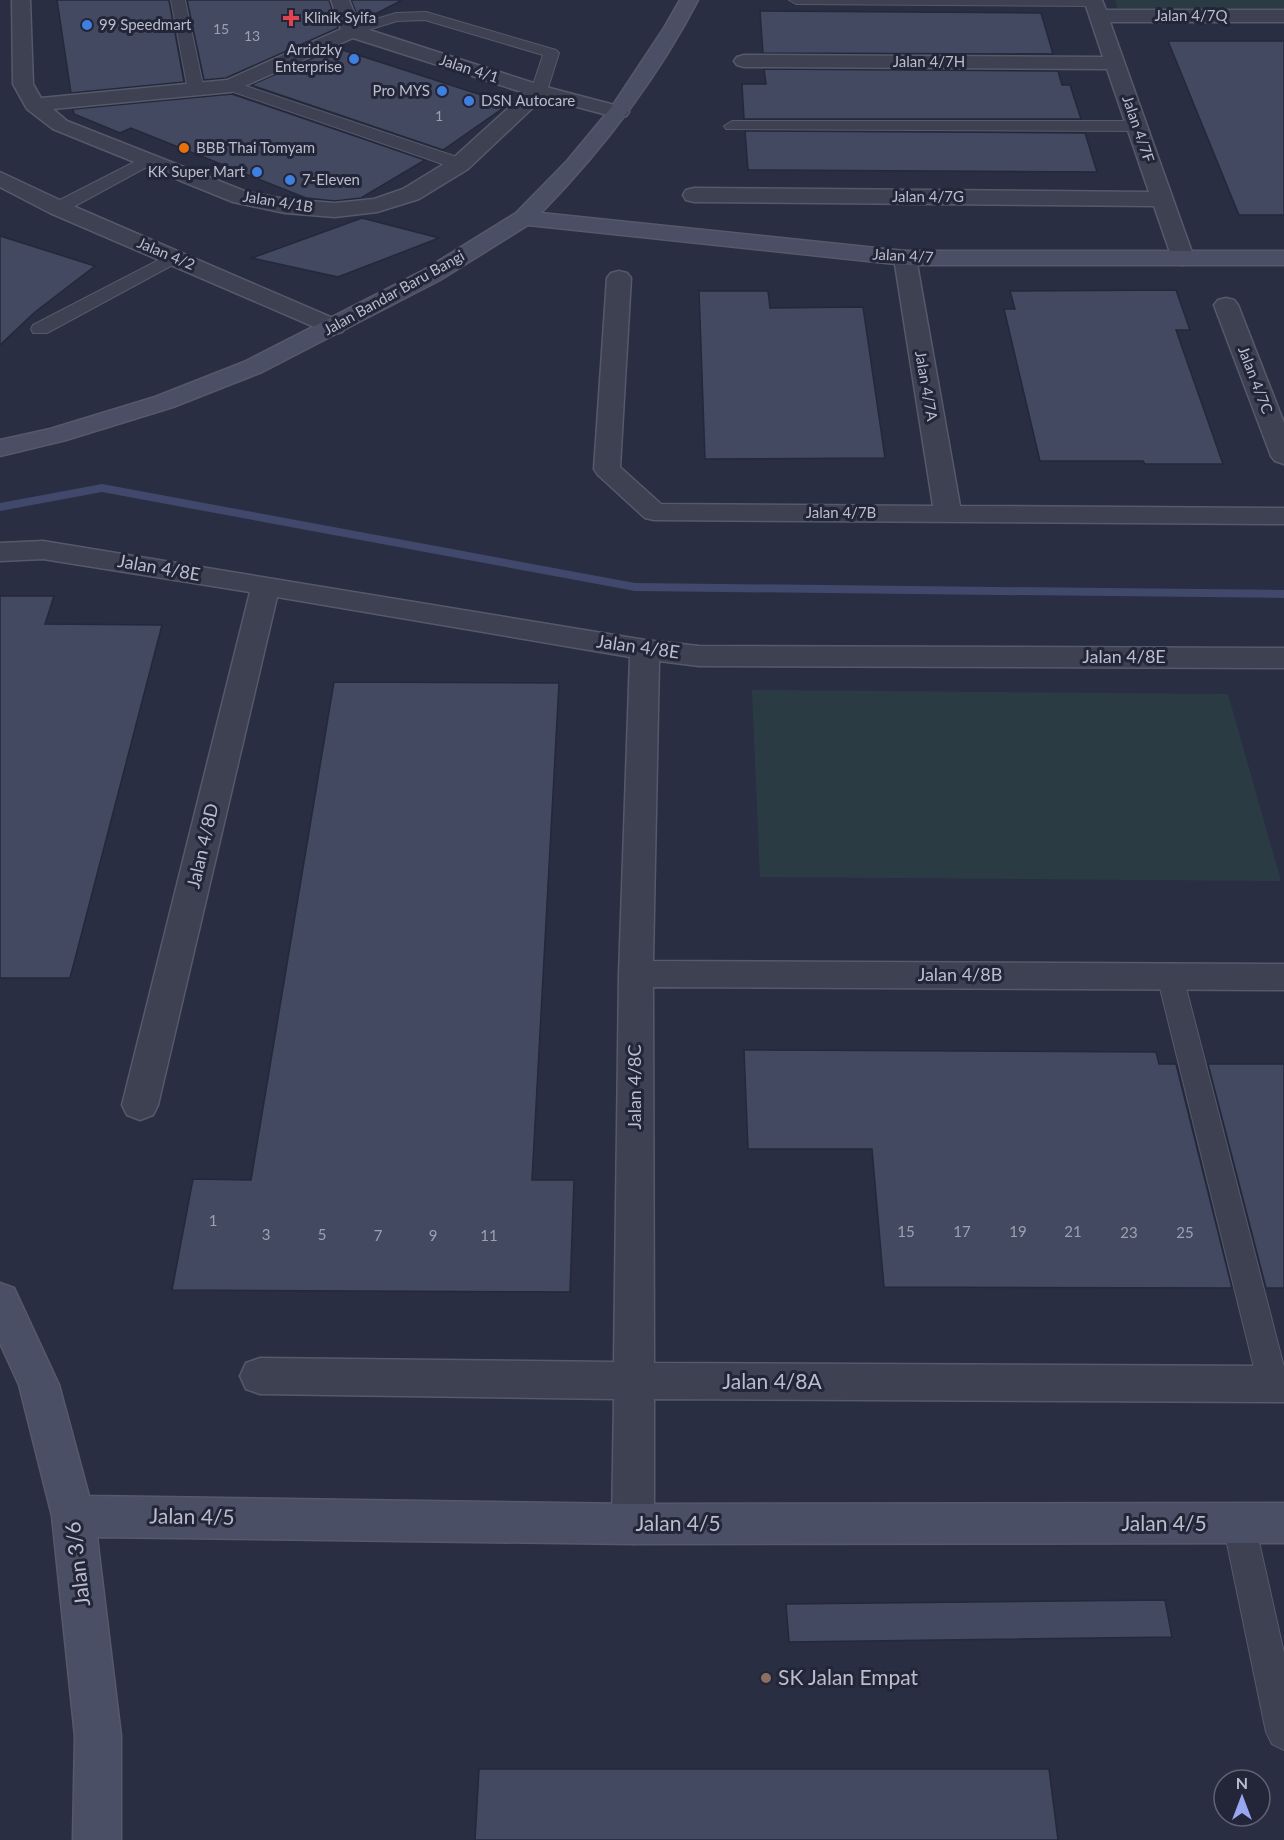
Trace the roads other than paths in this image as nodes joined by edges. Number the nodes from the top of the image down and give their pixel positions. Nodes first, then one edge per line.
1 (21, 0) edge
2 (178, 0) edge
3 (340, 0) edge
4 (689, 0) edge
5 (796, 0) edge
6 (1095, 6) edge
7 (1284, 16) edge
8 (352, 31) junction
9 (744, 61) dead end
10 (1115, 63) junction
11 (231, 86) junction
12 (196, 90) junction
13 (539, 91) junction
14 (34, 105) junction
15 (619, 112) junction
16 (732, 126) dead end
17 (1137, 126) junction
18 (148, 160) junction
19 (460, 164) junction
20 (0, 178) edge
21 (694, 195) dead end
22 (1163, 199) junction
23 (58, 208) junction
24 (524, 218) junction
25 (174, 257) junction
26 (905, 258) junction
27 (1183, 258) junction
28 (1284, 258) edge
29 (619, 278) dead end
30 (1227, 305) dead end
31 (334, 327) junction
32 (40, 329) dead end
33 (0, 448) edge
34 (1284, 456) edge
35 (948, 514) junction
36 (1284, 516) edge
37 (0, 552) edge
38 (265, 587) junction
39 (645, 650) junction
40 (1284, 658) edge
41 (636, 974) junction
42 (1170, 976) junction
43 (1284, 978) edge
44 (141, 1105) dead end
45 (0, 1300) edge
46 (260, 1376) dead end
47 (633, 1381) junction
48 (1279, 1384) edge
49 (73, 1516) junction
50 (1284, 1523) edge
51 (633, 1524) junction
52 (1239, 1524) junction
53 (1284, 1732) edge
54 (98, 1840) edge

1 - 14 street
2 - 12 lane
3 - 8 street
4 - 15 street, Jalan Bandar Baru Bangi
5 - 6 lane
6 - 7 street, Jalan 4/7Q
6 - 10 street, Jalan 4/7F
8 - 11 street
8 - 13 street, Jalan 4/1
8 - 13 lane
9 - 10 street, Jalan 4/7H
10 - 17 street, Jalan 4/7F
11 - 12 street
11 - 19 lane
12 - 14 street
13 - 15 street, Jalan 4/1
13 - 19 street, Jalan 4/1B
14 - 18 street, Jalan 4/1B
15 - 24 street, Jalan Bandar Baru Bangi
16 - 17 lane
17 - 22 street, Jalan 4/7F
18 - 19 street, Jalan 4/1B
18 - 23 lane
20 - 23 street, Jalan 4/2
21 - 22 street, Jalan 4/7G
22 - 27 street, Jalan 4/7F
23 - 25 street, Jalan 4/2
24 - 26 street, Jalan 4/7
24 - 31 street, Jalan Bandar Baru Bangi
25 - 31 street, Jalan 4/2
25 - 32 lane
26 - 27 street, Jalan 4/7
26 - 35 street, Jalan 4/7A
27 - 28 street, Jalan 4/7
29 - 35 street, Jalan 4/7B
30 - 34 street, Jalan 4/7C
31 - 33 street, Jalan Bandar Baru Bangi
35 - 36 street, Jalan 4/7B
37 - 38 street, Jalan 4/8E
38 - 39 street, Jalan 4/8E
38 - 44 street, Jalan 4/8D
39 - 40 street, Jalan 4/8E
39 - 41 street, Jalan 4/8C
41 - 42 street, Jalan 4/8B
41 - 47 street, Jalan 4/8C
42 - 43 street, Jalan 4/8B
42 - 48 lane
45 - 49 street, Jalan 3/6
46 - 47 street, Jalan 4/8A
47 - 48 street, Jalan 4/8A
47 - 51 street, Jalan 4/8C
49 - 51 street, Jalan 4/5
49 - 54 street, Jalan 3/6
50 - 52 street, Jalan 4/5
51 - 52 street, Jalan 4/5
52 - 53 lane

